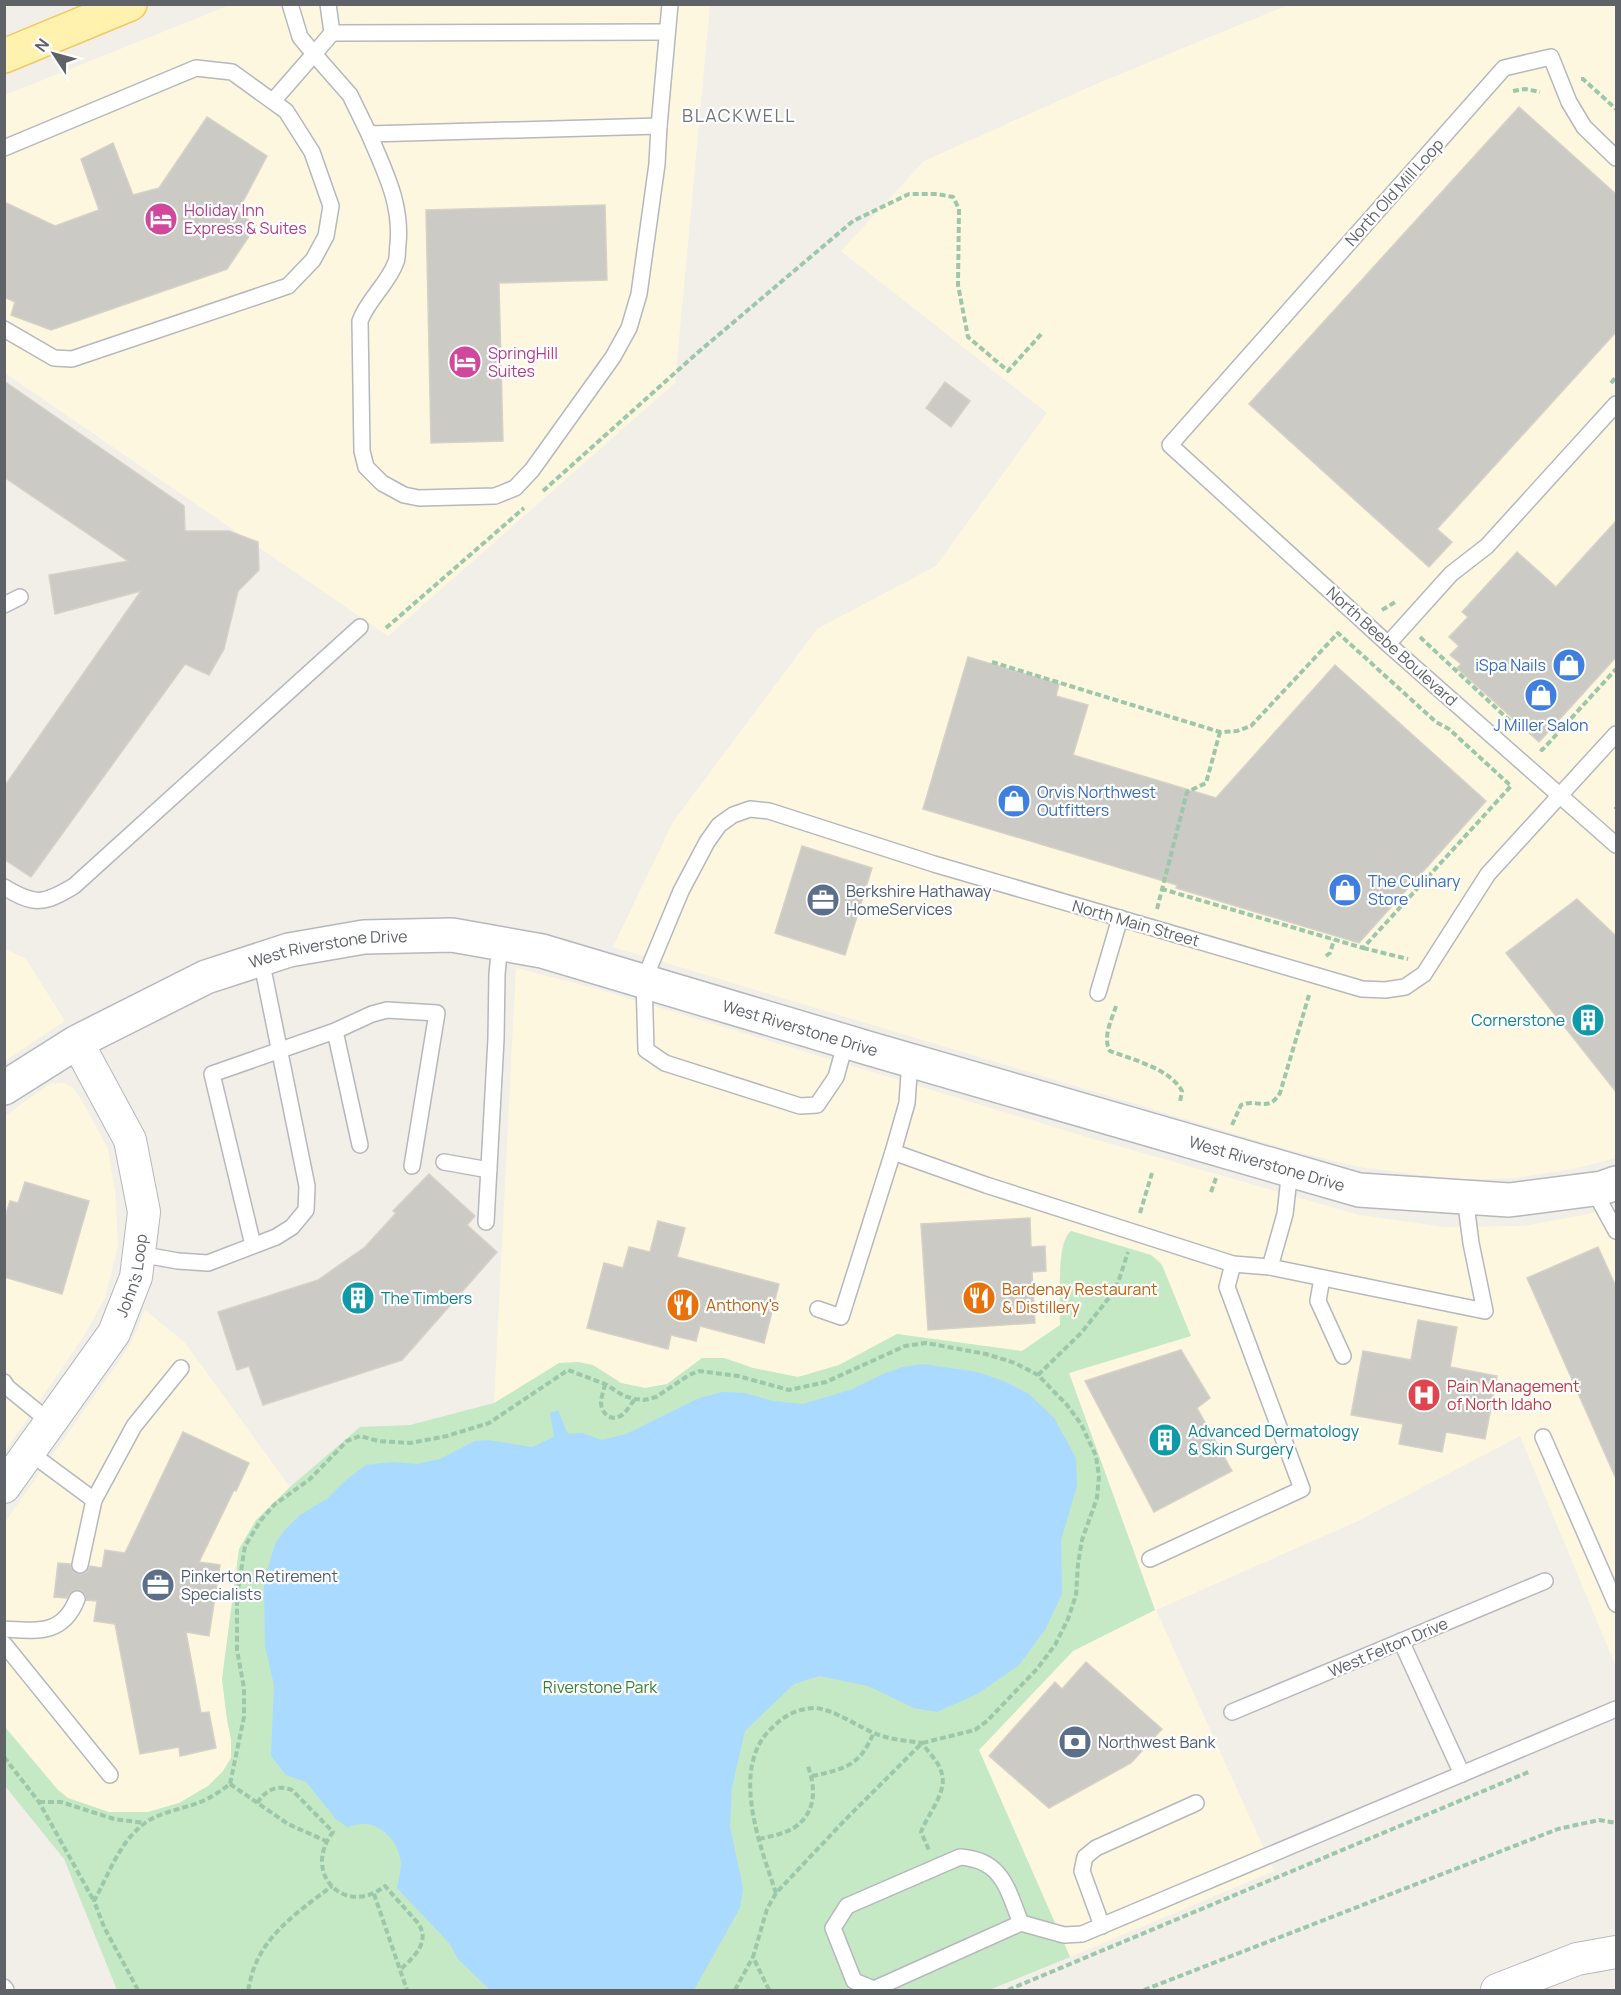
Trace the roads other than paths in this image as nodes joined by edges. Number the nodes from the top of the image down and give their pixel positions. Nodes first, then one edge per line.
1 (130, 4) edge
2 (290, 4) edge
3 (327, 4) edge
4 (670, 4) edge
5 (668, 32) junction
6 (332, 33) junction
7 (314, 54) junction
8 (4, 56) edge
9 (273, 101) junction
10 (659, 126) junction
11 (369, 134) junction
12 (4, 148) edge
13 (1617, 158) edge
14 (4, 328) edge
15 (1617, 404) edge
16 (1170, 445) joint
17 (20, 597) dead end
18 (4, 605) edge
19 (360, 627) dead end
20 (1388, 644) junction
21 (1617, 734) edge
22 (1560, 796) junction
23 (1617, 845) edge
24 (4, 888) edge
25 (1120, 918) junction
26 (500, 944) junction
27 (261, 959) junction
28 (644, 980) junction
29 (1098, 993) dead end
30 (335, 1031) junction
31 (846, 1041) junction
32 (77, 1042) junction
33 (279, 1049) junction
34 (910, 1060) junction
35 (4, 1088) edge
36 (360, 1145) dead end
37 (893, 1152) junction
38 (444, 1162) dead end
39 (412, 1166) dead end
40 (1290, 1169) junction
41 (489, 1170) junction
42 (1605, 1186) edge
43 (1466, 1197) junction
44 (486, 1222) dead end
45 (1617, 1231) edge
46 (253, 1245) junction
47 (139, 1254) junction
48 (1233, 1264) junction
49 (1270, 1267) junction
50 (1323, 1278) junction
51 (818, 1309) dead end
52 (1343, 1356) dead end
53 (181, 1368) dead end
54 (4, 1382) edge
55 (50, 1422) junction
56 (1543, 1437) dead end
57 (29, 1452) junction
58 (4, 1487) edge
59 (94, 1500) junction
60 (1150, 1559) dead end
61 (80, 1565) dead end
62 (1545, 1581) dead end
63 (77, 1599) dead end
64 (1617, 1605) edge
65 (4, 1629) edge
66 (1401, 1641) junction
67 (4, 1644) edge
68 (1617, 1709) edge
69 (1232, 1712) dead end
70 (1462, 1774) junction
71 (110, 1775) dead end
72 (1196, 1803) dead end
73 (1021, 1923) junction
74 (1102, 1926) junction
75 (1617, 1952) edge
76 (1497, 1990) edge

1 - 8 main road
2 - 7 lane
3 - 6 lane
4 - 5 lane
5 - 6 lane
5 - 10 lane
6 - 7 lane
7 - 9 lane
7 - 11 lane
9 - 12 lane
9 - 14 lane
10 - 11 lane
10 - 11 lane
13 - 16 lane, North Old Mill Loop
15 - 20 lane
16 - 20 lane, North Beebe Boulevard
17 - 18 lane
19 - 24 lane
20 - 22 lane, North Beebe Boulevard
21 - 22 lane, North Main Street
22 - 23 lane, North Beebe Boulevard
22 - 25 lane, North Main Street
25 - 28 lane, North Main Street
25 - 29 lane
26 - 27 street, West Riverstone Drive
26 - 28 street, West Riverstone Drive
26 - 41 lane
27 - 32 street, West Riverstone Drive
27 - 33 lane
28 - 31 street, West Riverstone Drive
28 - 31 lane
30 - 33 lane
30 - 36 lane
30 - 39 lane
31 - 34 street, West Riverstone Drive
32 - 35 street, West Riverstone Drive
32 - 47 street, John's Loop
33 - 46 lane
33 - 46 lane
34 - 37 lane
34 - 40 street, West Riverstone Drive
37 - 48 lane
37 - 51 lane
38 - 41 lane
40 - 43 street, West Riverstone Drive
40 - 49 lane
41 - 44 lane
42 - 43 street, West Riverstone Drive
42 - 45 lane
43 - 50 lane
46 - 47 lane
47 - 55 street, John's Loop
48 - 49 lane
48 - 60 lane
49 - 50 lane
50 - 52 lane
53 - 59 lane
54 - 55 lane
55 - 57 street, John's Loop
56 - 64 lane
57 - 58 street, John's Loop
57 - 59 lane
59 - 61 lane
62 - 66 lane, West Felton Drive
63 - 65 lane
66 - 69 lane, West Felton Drive
66 - 70 lane
67 - 71 lane
68 - 70 lane
70 - 74 lane
72 - 74 lane
73 - 73 lane
73 - 74 lane
75 - 76 street

